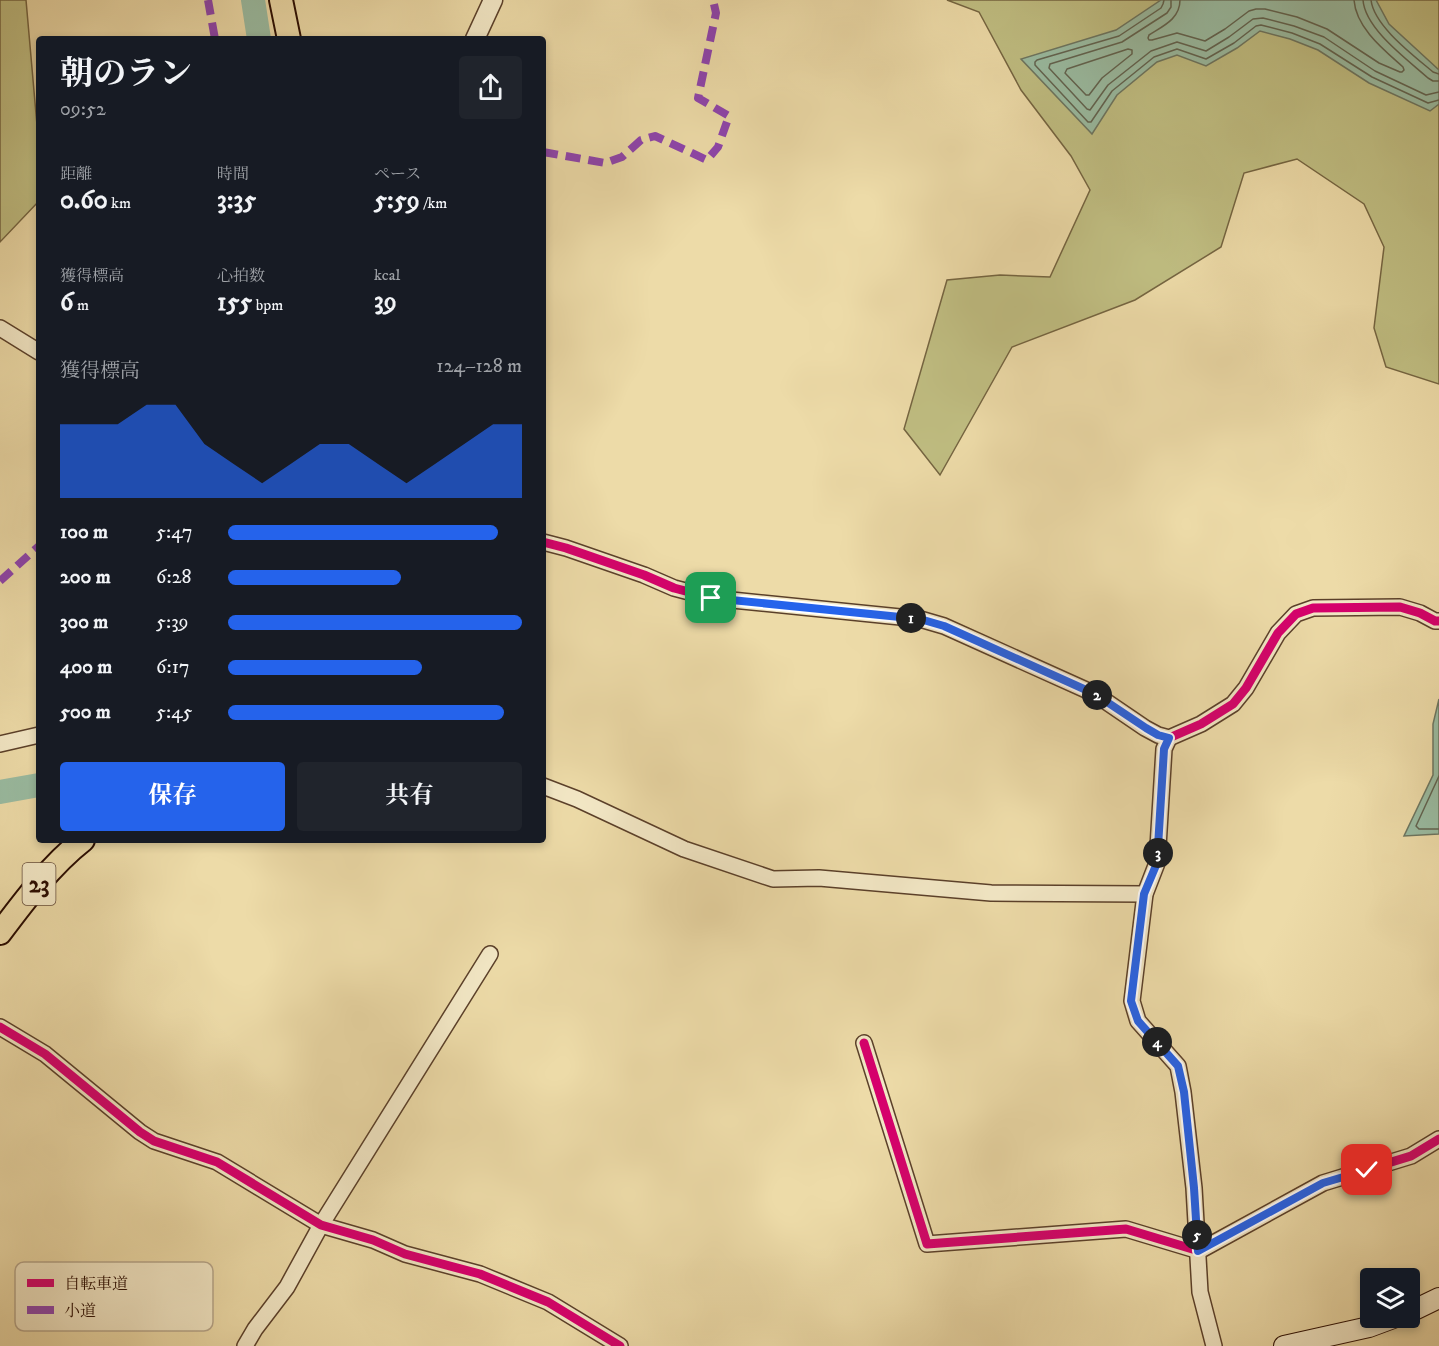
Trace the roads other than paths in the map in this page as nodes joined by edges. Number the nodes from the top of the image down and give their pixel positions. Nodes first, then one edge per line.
1 (281, 0) edge
2 (493, 0) edge
3 (288, 36) edge
4 (476, 36) edge
5 (0, 328) edge
6 (36, 350) edge
7 (546, 543) edge
8 (1439, 621) edge
9 (36, 736) edge
10 (1169, 738) junction
11 (0, 744) edge
12 (546, 787) edge
13 (79, 843) edge
14 (1144, 894) junction
15 (0, 933) edge
16 (490, 954) dead end
17 (0, 1027) edge
18 (864, 1043) dead end
19 (1439, 1139) edge
20 (321, 1225) junction
21 (1198, 1251) junction
22 (1439, 1298) edge
23 (1420, 1307) edge
24 (1365, 1328) edge
25 (245, 1346) edge
26 (620, 1346) edge
27 (1214, 1346) edge
28 (1284, 1346) edge

1 - 3 main road
2 - 4 street
5 - 6 street
7 - 10 street
8 - 10 street
9 - 11 street
10 - 14 street
12 - 14 street
13 - 15 main road, 23
14 - 21 street
16 - 20 street
17 - 20 street
18 - 21 street
19 - 21 street
20 - 25 street
20 - 26 street
21 - 27 street
22 - 23 main road
24 - 28 main road

